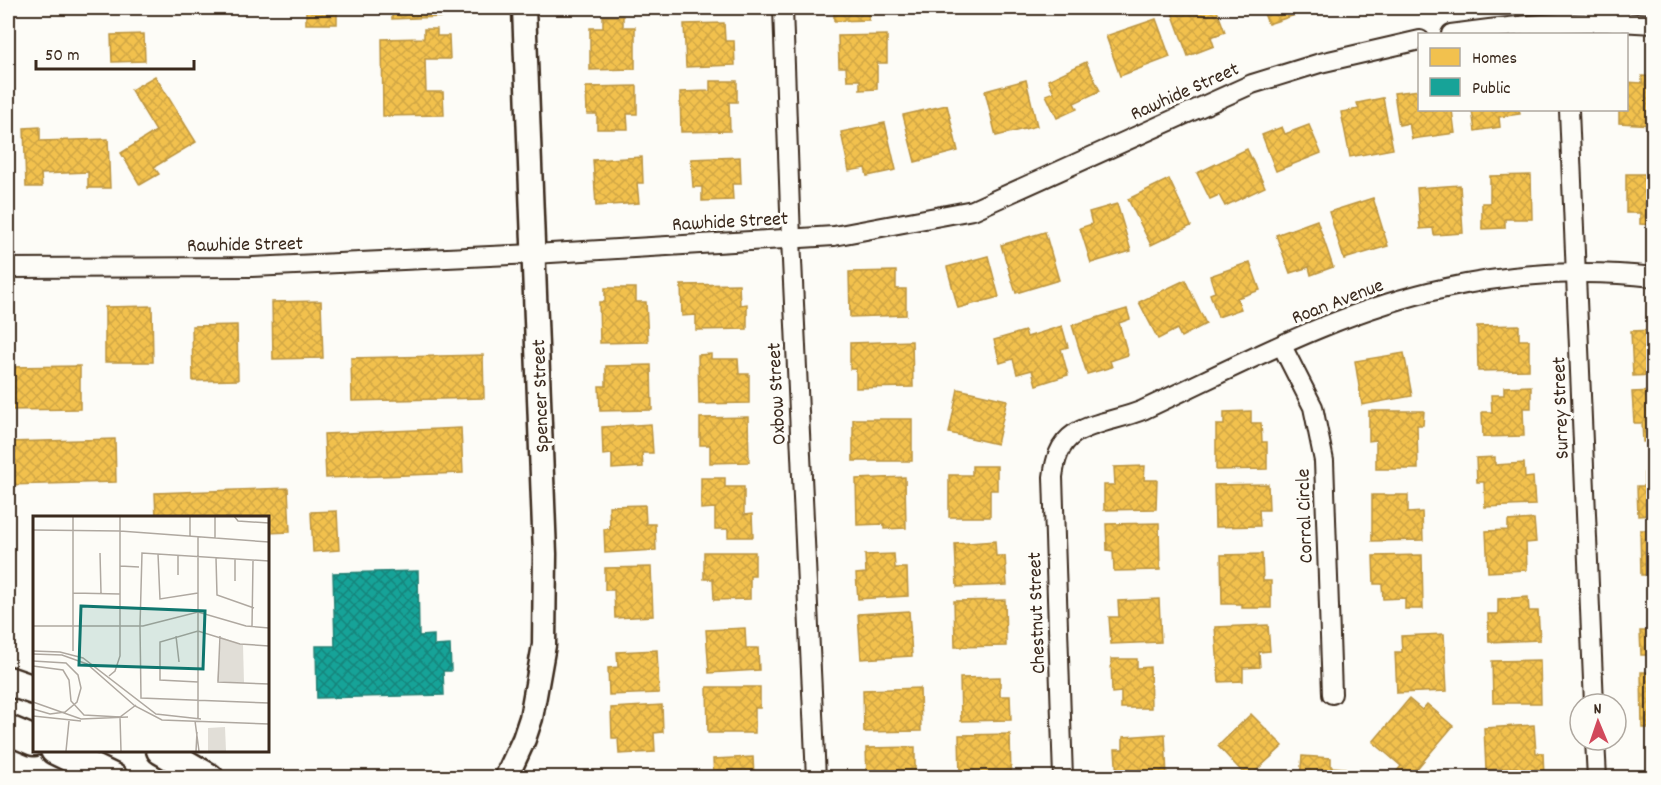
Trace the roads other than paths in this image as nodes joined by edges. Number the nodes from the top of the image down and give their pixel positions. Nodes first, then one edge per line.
1 (524, 8) edge
2 (783, 8) edge
3 (1565, 22) edge
4 (1653, 24) edge
5 (1458, 33) edge
6 (1418, 40) edge
7 (1569, 111) edge
8 (791, 239) junction
9 (534, 254) junction
10 (8, 268) edge
11 (1576, 272) junction
12 (1653, 277) edge
13 (1282, 346) junction
14 (1061, 449) joint
15 (8, 681) edge
16 (33, 690) edge
17 (1594, 692) edge
18 (1332, 694) dead end
19 (8, 730) edge
20 (33, 741) edge
21 (59, 752) edge
22 (165, 752) edge
23 (1596, 752) edge
24 (113, 777) edge
25 (209, 777) edge
26 (506, 777) edge
27 (816, 777) edge
28 (1063, 777) edge
29 (1597, 777) edge

1 - 9 street, Spencer Street
2 - 8 street, Oxbow Street
3 - 4 street
3 - 5 street
6 - 8 street, Rawhide Street
7 - 11 street, Surrey Street
8 - 9 street, Rawhide Street
8 - 27 street, Oxbow Street
9 - 10 street, Rawhide Street
9 - 26 street, Spencer Street
11 - 12 street, Roan Avenue
11 - 13 street, Roan Avenue
11 - 17 street, Surrey Street
13 - 14 street, Roan Avenue
13 - 18 street, Corral Circle
14 - 28 street, Chestnut Street
15 - 16 main road
19 - 20 main road
21 - 24 main road
22 - 25 main road
23 - 29 street

